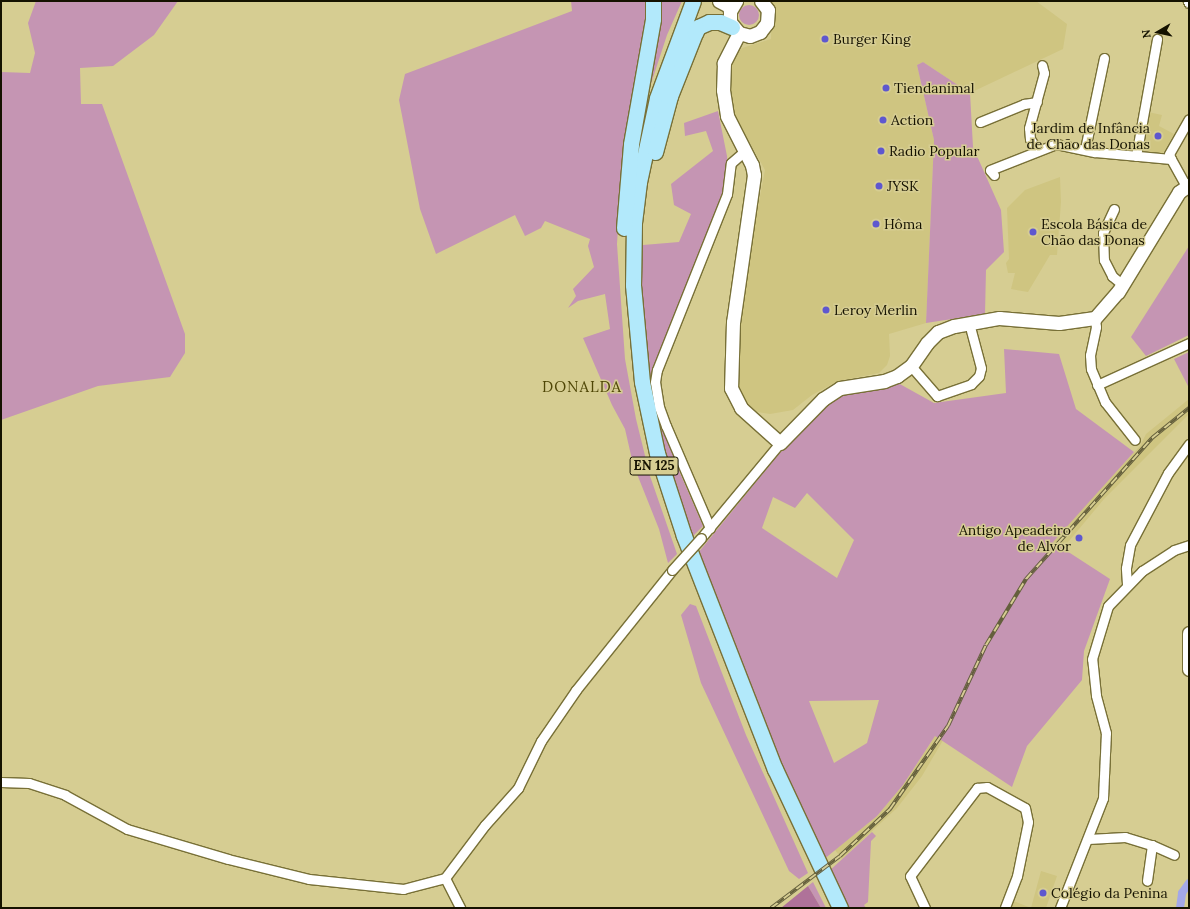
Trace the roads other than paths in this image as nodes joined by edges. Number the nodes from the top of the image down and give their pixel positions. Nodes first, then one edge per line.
1 (653, 1) edge
2 (688, 1) edge
3 (693, 1) edge
4 (719, 1) edge
5 (761, 1) edge
6 (734, 4) edge
7 (735, 30) junction
8 (1157, 39) dead end
9 (1104, 58) dead end
10 (1042, 66) dead end
11 (1037, 102) junction
12 (1189, 119) edge
13 (980, 122) dead end
14 (1085, 149) junction
15 (1037, 150) junction
16 (745, 151) junction
17 (1136, 156) junction
18 (1171, 159) junction
19 (994, 176) dead end
20 (1187, 186) edge
21 (1114, 209) dead end
22 (1122, 284) junction
23 (1095, 318) junction
24 (969, 323) junction
25 (1189, 343) edge
26 (911, 366) junction
27 (642, 382) junction
28 (1097, 386) junction
29 (639, 407) junction
30 (1135, 440) dead end
31 (780, 442) junction
32 (1189, 444) edge
33 (710, 528) junction
34 (1189, 545) edge
35 (1127, 584) junction
36 (1189, 633) edge
37 (1189, 669) edge
38 (1, 782) edge
39 (1088, 839) junction
40 (1152, 845) junction
41 (1174, 855) dead end
42 (445, 878) junction
43 (1147, 881) dead end
44 (460, 908) edge
45 (833, 908) edge
46 (840, 908) edge
47 (925, 908) edge
48 (1005, 908) edge
49 (1060, 908) edge

1 - 29 main road
2 - 29 main road, EN 125
3 - 27 main road, EN 125
4 - 6 street
5 - 7 street
6 - 7 street
7 - 16 street
7 - 27 main road
8 - 17 street
9 - 14 street
10 - 11 street
11 - 13 street
11 - 15 street
12 - 18 street
14 - 15 street
14 - 17 street
15 - 19 street
16 - 31 street
16 - 33 street
17 - 18 street
18 - 20 street
20 - 22 street
21 - 22 street
22 - 23 street
23 - 24 street
23 - 28 street
24 - 26 street
24 - 26 street
25 - 28 street
26 - 31 street
27 - 46 main road, EN 125
28 - 30 street
29 - 45 main road, EN 125
31 - 33 street
32 - 35 street
33 - 42 street, bridge
34 - 35 street
35 - 39 street
36 - 37 street
38 - 42 street
39 - 40 street
39 - 49 street
40 - 41 street
40 - 43 street
42 - 44 street
47 - 48 street

